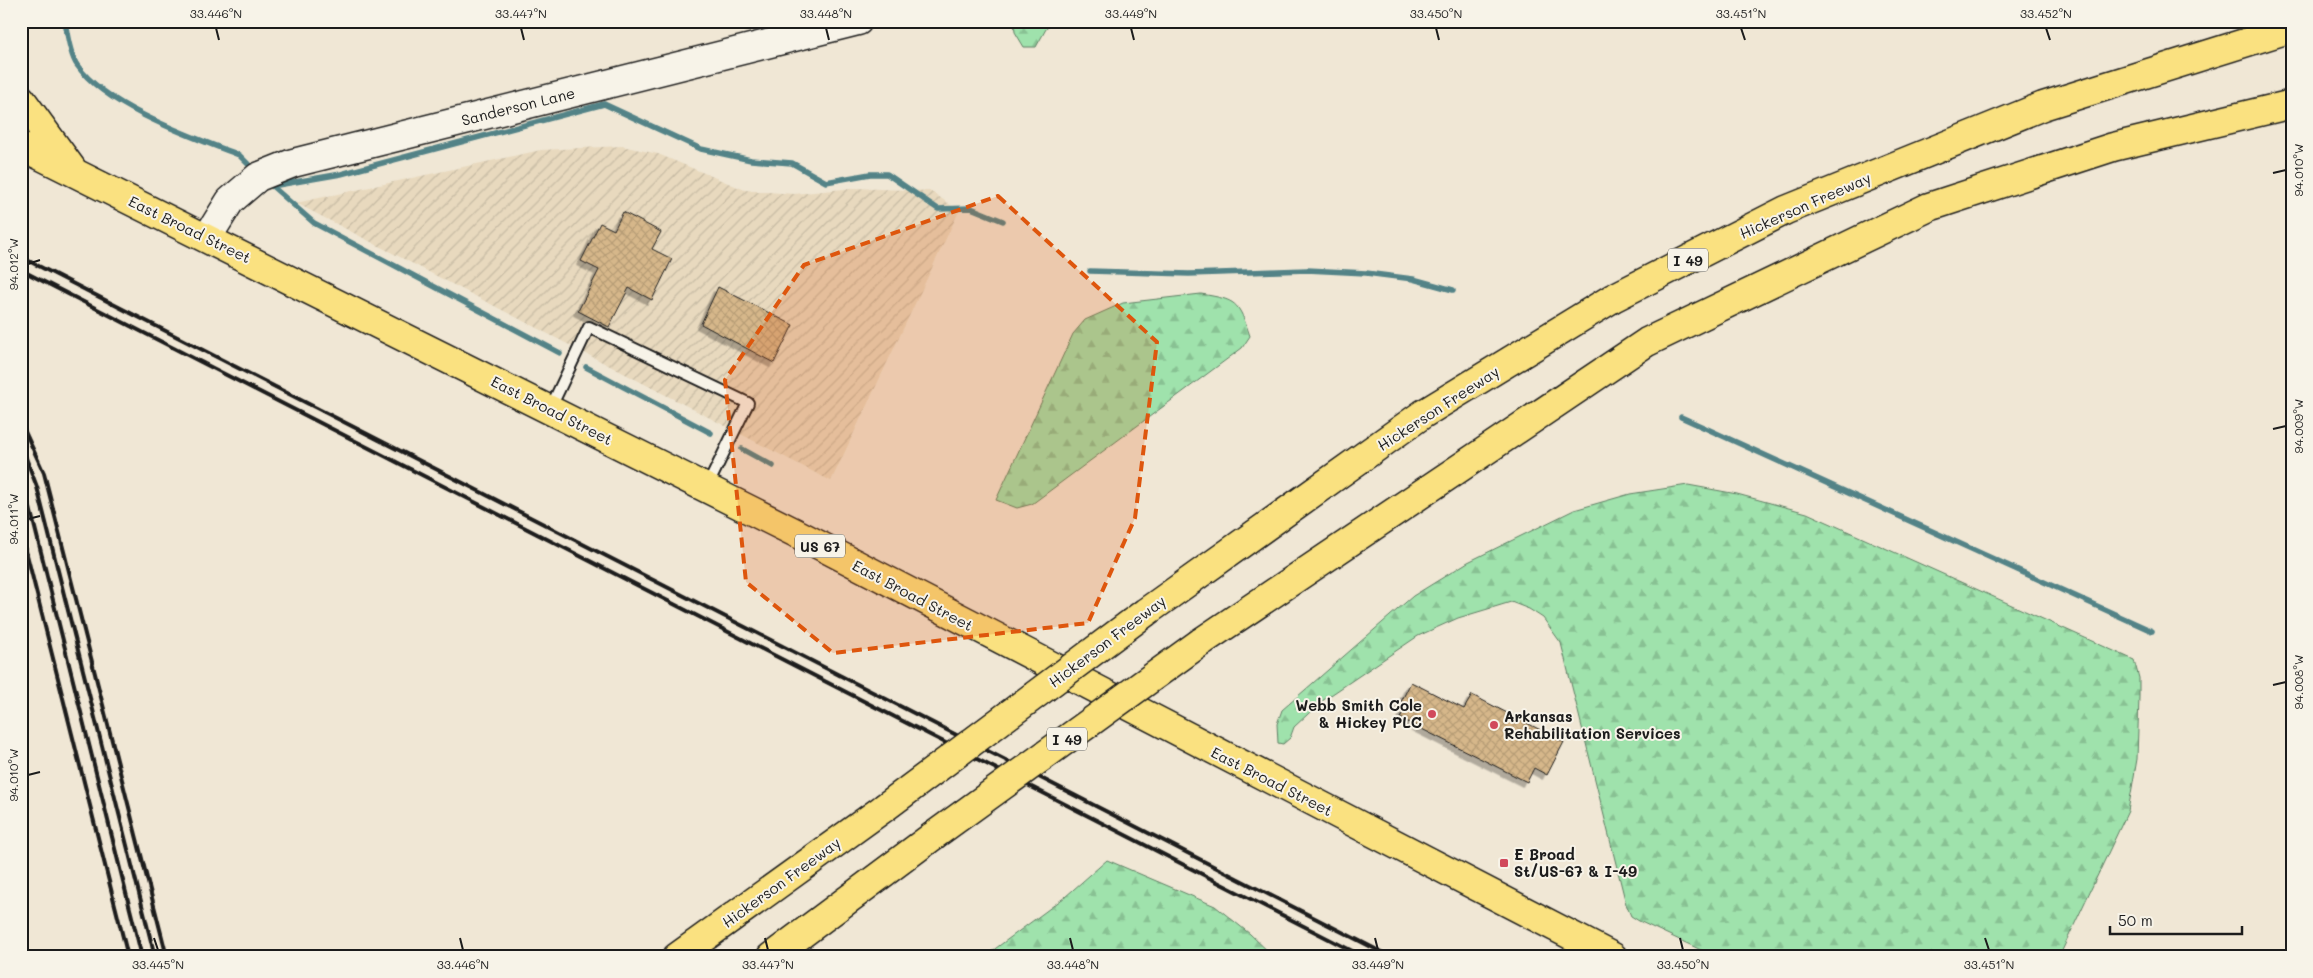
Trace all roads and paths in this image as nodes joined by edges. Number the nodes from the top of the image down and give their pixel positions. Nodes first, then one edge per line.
1 (858, 21) edge
2 (2292, 28) edge
3 (21, 99) edge
4 (2292, 104) edge
5 (21, 146) edge
6 (74, 172) junction
7 (207, 238) junction
8 (550, 409) junction
9 (707, 488) junction
10 (677, 957) edge
11 (771, 957) edge
12 (1612, 957) edge

1 - 7 street, Sanderson Lane
2 - 10 main road, Hickerson Freeway / I 49, bridge
3 - 6 main road
4 - 11 main road, I 49, bridge
5 - 6 main road, East Broad Street / US 67
6 - 7 main road, East Broad Street / US 67
7 - 8 main road, East Broad Street / US 67
8 - 9 main road, East Broad Street / US 67
8 - 9 lane
9 - 12 main road, East Broad Street / US 67

